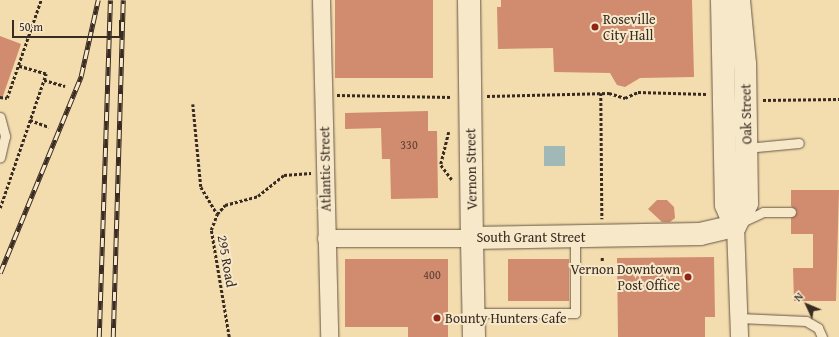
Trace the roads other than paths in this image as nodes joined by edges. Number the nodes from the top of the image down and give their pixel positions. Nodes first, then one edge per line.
1 (321, 0) edge
2 (469, 0) edge
3 (722, 0) edge
4 (739, 0) edge
5 (0, 117) edge
6 (799, 143) dead end
7 (746, 148) junction
8 (0, 157) edge
9 (791, 212) dead end
10 (735, 226) junction
11 (575, 237) junction
12 (326, 238) junction
13 (472, 238) junction
14 (473, 313) junction
15 (738, 318) junction
16 (329, 337) edge
17 (474, 337) edge
18 (739, 337) edge
19 (822, 337) edge

1 - 12 street, Atlantic Street
2 - 13 main road, Vernon Street
3 - 10 main road, Oak Street
4 - 7 main road, Oak Street
5 - 8 lane
6 - 7 lane
7 - 10 main road, Oak Street
9 - 10 lane
10 - 11 main road, South Grant Street
10 - 15 street, Oak Street
11 - 13 main road, South Grant Street
11 - 14 lane
12 - 13 street, South Grant Street
12 - 16 street, Atlantic Street
13 - 14 main road, Vernon Street
14 - 17 main road, Vernon Street
15 - 18 street, Oak Street
15 - 19 lane

